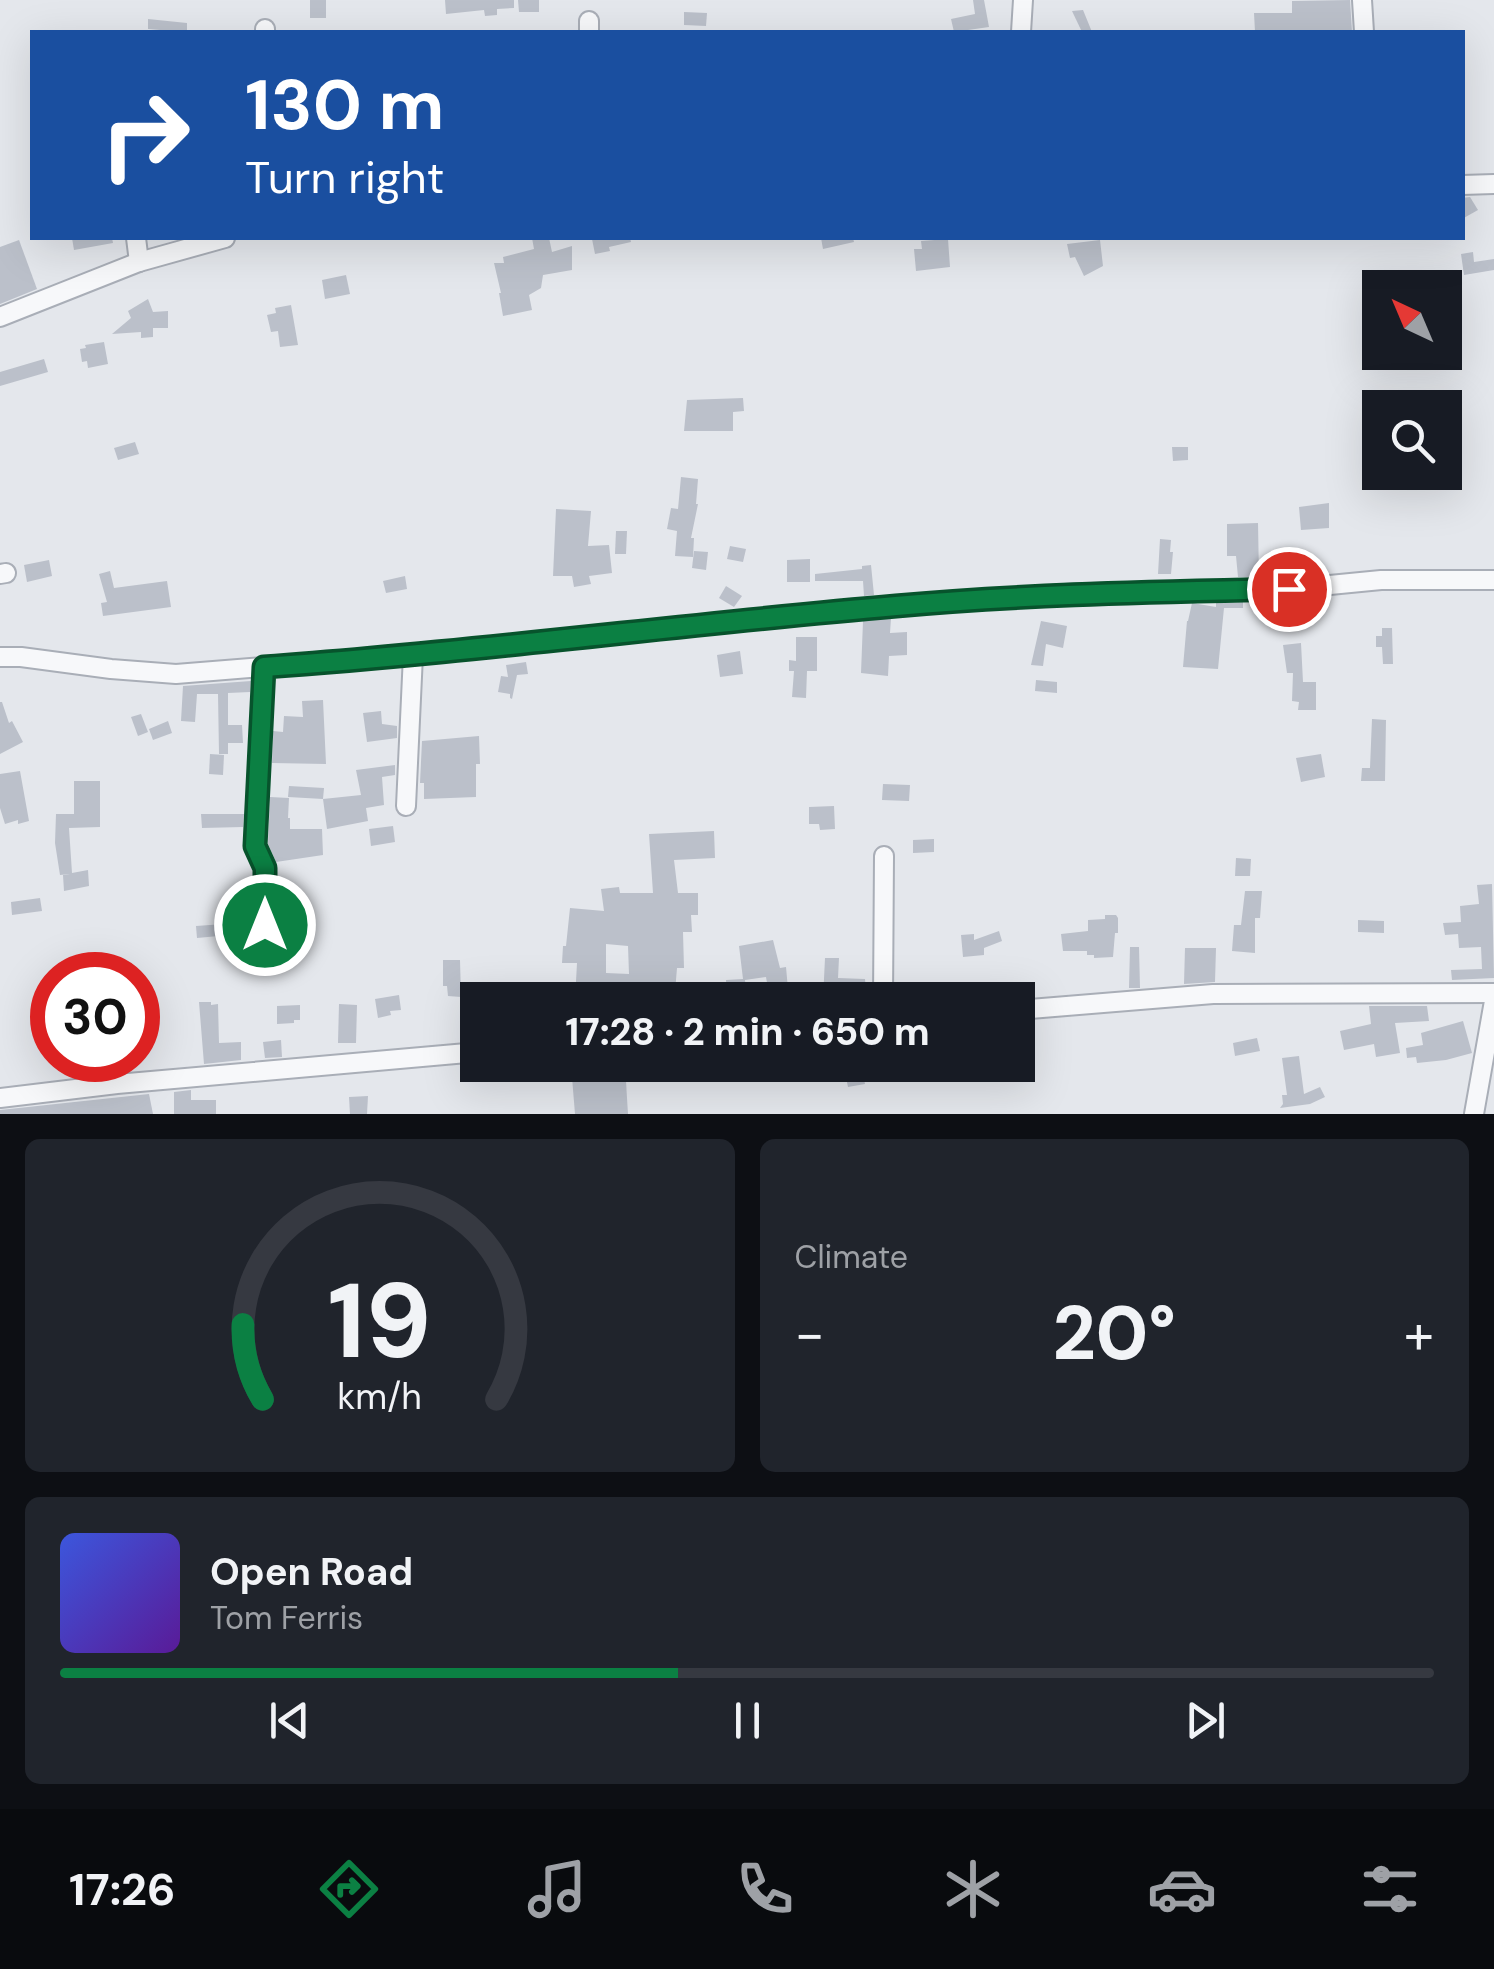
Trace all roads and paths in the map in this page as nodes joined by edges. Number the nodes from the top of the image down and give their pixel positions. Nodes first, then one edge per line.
1 (1023, 0) edge
2 (1362, 0) edge
3 (1021, 30) edge
4 (1364, 30) edge
5 (1494, 184) edge
6 (1465, 185) edge
7 (136, 240) edge
8 (218, 240) edge
9 (139, 262) junction
10 (0, 317) edge
11 (1494, 580) edge
12 (413, 656) junction
13 (0, 657) edge
14 (264, 667) junction
15 (406, 806) dead end
16 (884, 856) dead end
17 (265, 925) dead end
18 (883, 982) edge
19 (1494, 993) edge
20 (1494, 1001) edge
21 (1035, 1009) edge
22 (460, 1054) edge
23 (0, 1098) edge
24 (1474, 1114) edge

1 - 3 street
2 - 4 street
5 - 6 street
7 - 9 street
8 - 9 street
9 - 10 street
11 - 12 street
12 - 14 street
12 - 15 street
13 - 14 street
14 - 17 street
16 - 18 street
19 - 21 street
20 - 24 street
22 - 23 street

